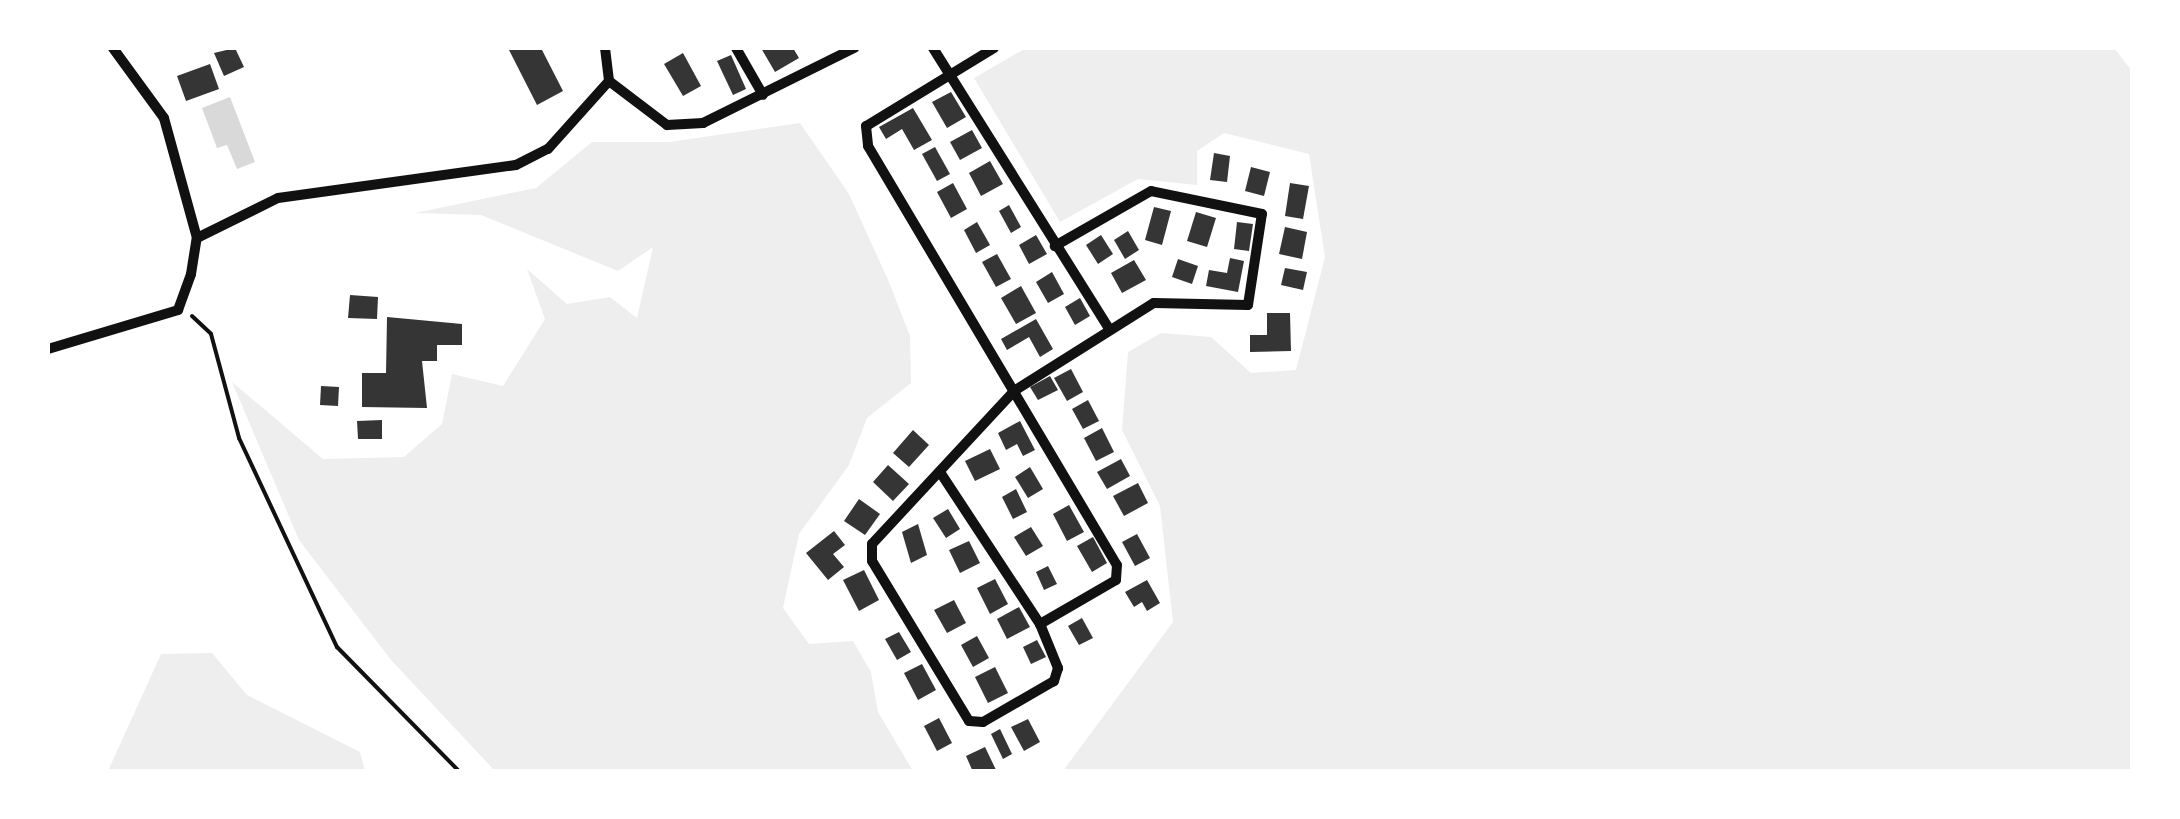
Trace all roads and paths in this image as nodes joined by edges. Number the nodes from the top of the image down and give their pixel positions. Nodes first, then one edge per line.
1 (113, 48) edge
2 (604, 48) edge
3 (736, 48) edge
4 (854, 48) edge
5 (934, 48) edge
6 (994, 48) edge
7 (951, 74) junction
8 (610, 81) junction
9 (763, 94) junction
10 (198, 238) junction
11 (1055, 246) junction
12 (178, 310) junction
13 (1110, 330) junction
14 (48, 349) edge
15 (1014, 390) junction
16 (940, 472) junction
17 (1040, 624) junction
18 (460, 772) edge

1 - 10 street
2 - 8 street
3 - 9 street
4 - 9 street
5 - 7 street
6 - 7 street
7 - 11 street
7 - 15 street
8 - 9 street
8 - 10 street
10 - 12 street
11 - 13 street
11 - 13 street
12 - 14 street
12 - 18 path
13 - 15 street
15 - 16 street
15 - 17 street
16 - 17 street
16 - 17 street

